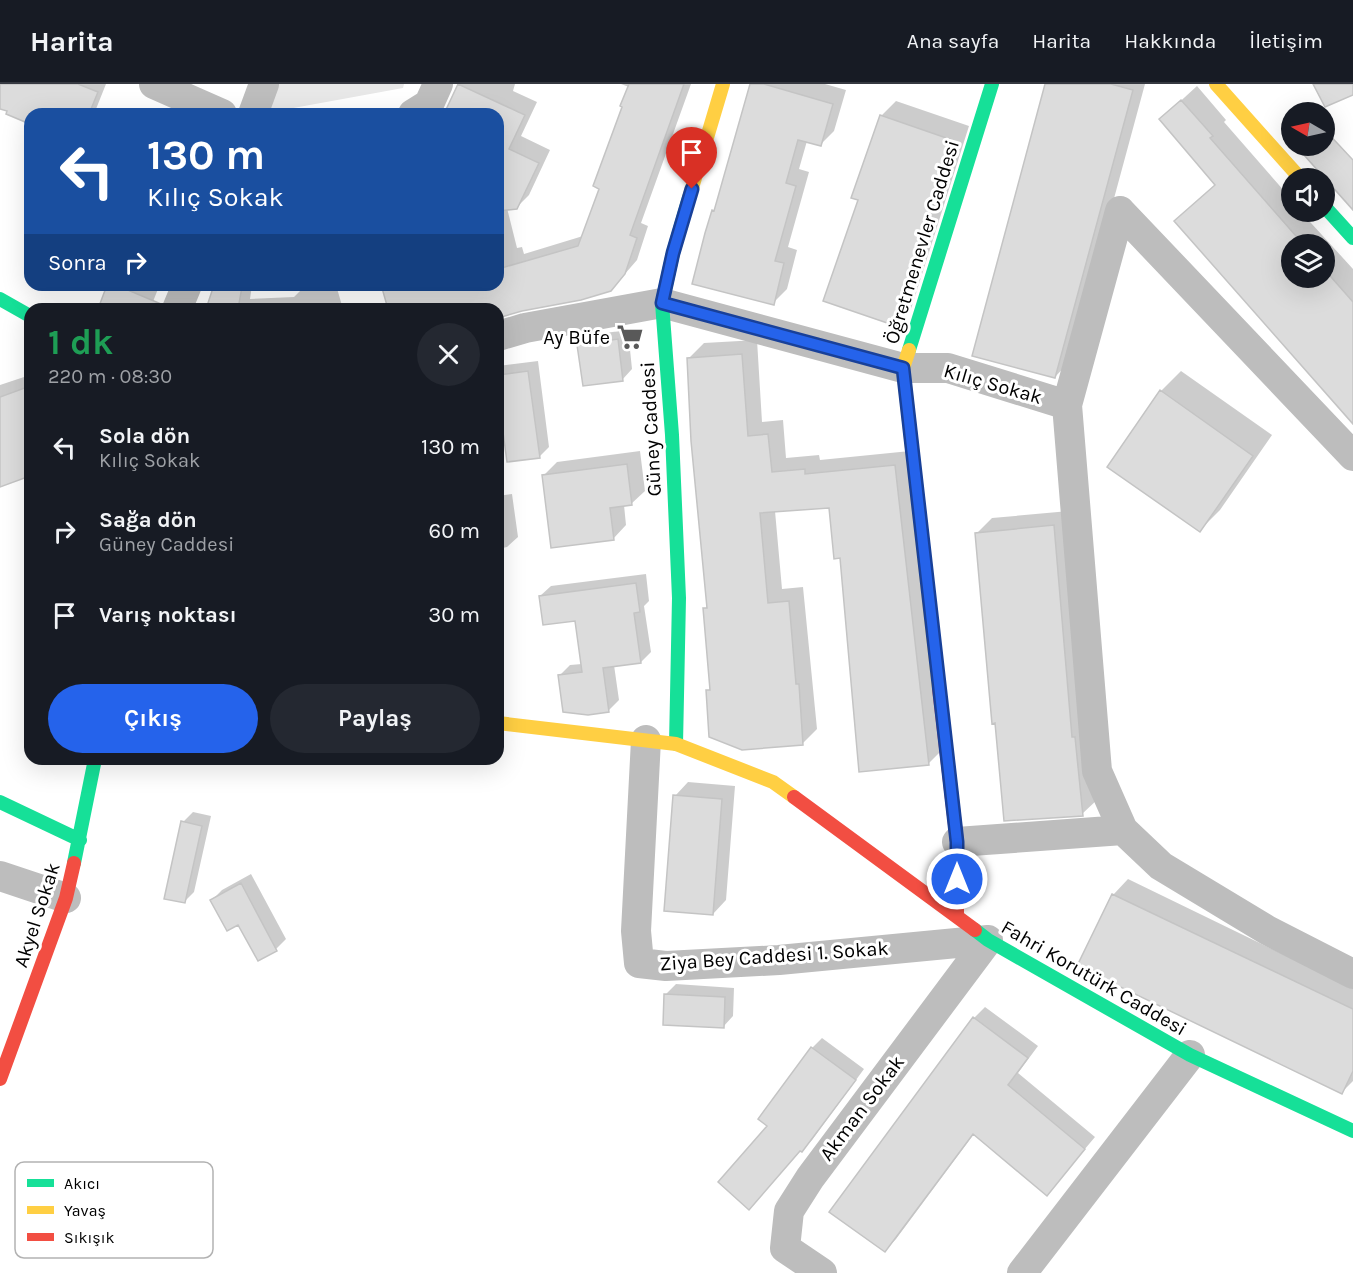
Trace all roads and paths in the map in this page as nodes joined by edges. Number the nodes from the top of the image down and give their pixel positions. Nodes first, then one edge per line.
1 (154, 84) edge
2 (264, 84) edge
3 (438, 84) edge
4 (723, 84) edge
5 (992, 84) edge
6 (1216, 84) edge
7 (208, 108) edge
8 (255, 108) edge
9 (423, 108) edge
10 (1291, 168) edge
11 (1335, 218) edge
12 (1352, 236) edge
13 (0, 299) edge
14 (662, 303) junction
15 (24, 313) edge
16 (504, 334) edge
17 (903, 368) junction
18 (1066, 405) junction
19 (1353, 456) edge
20 (504, 724) edge
21 (646, 740) junction
22 (675, 744) junction
23 (95, 765) edge
24 (0, 802) edge
25 (1123, 830) junction
26 (80, 840) junction
27 (957, 842) junction
28 (0, 876) edge
29 (66, 898) junction
30 (957, 915) junction
31 (988, 940) junction
32 (1353, 974) edge
33 (1190, 1055) junction
34 (0, 1079) edge
35 (1353, 1131) edge
36 (822, 1273) edge
37 (1022, 1273) edge

1 - 7 street
2 - 8 street
3 - 9 street
4 - 14 street, Güney Caddesi
5 - 17 street, Öğretmenevler Caddesi
6 - 10 street
11 - 12 street
13 - 15 street
14 - 16 street, Kılıç Sokak
14 - 17 street, Kılıç Sokak
14 - 22 street, Güney Caddesi
17 - 18 street, Kılıç Sokak
17 - 27 street, Öğretmenevler Caddesi
18 - 19 street
18 - 25 street
20 - 21 street, Fahri Korutürk Caddesi
21 - 22 street, Fahri Korutürk Caddesi
21 - 31 street, Ziya Bey Caddesi 1. Sokak
22 - 30 street, Fahri Korutürk Caddesi
23 - 26 street, Akyel Sokak
24 - 26 street
25 - 27 street
25 - 32 street
26 - 29 street, Akyel Sokak
27 - 30 street, Öğretmenevler Caddesi
28 - 29 street
29 - 34 street, Akyel Sokak
30 - 31 street, Fahri Korutürk Caddesi
31 - 33 street, Fahri Korutürk Caddesi
31 - 36 street, Akman Sokak
33 - 35 street, Fahri Korutürk Caddesi
33 - 37 street

